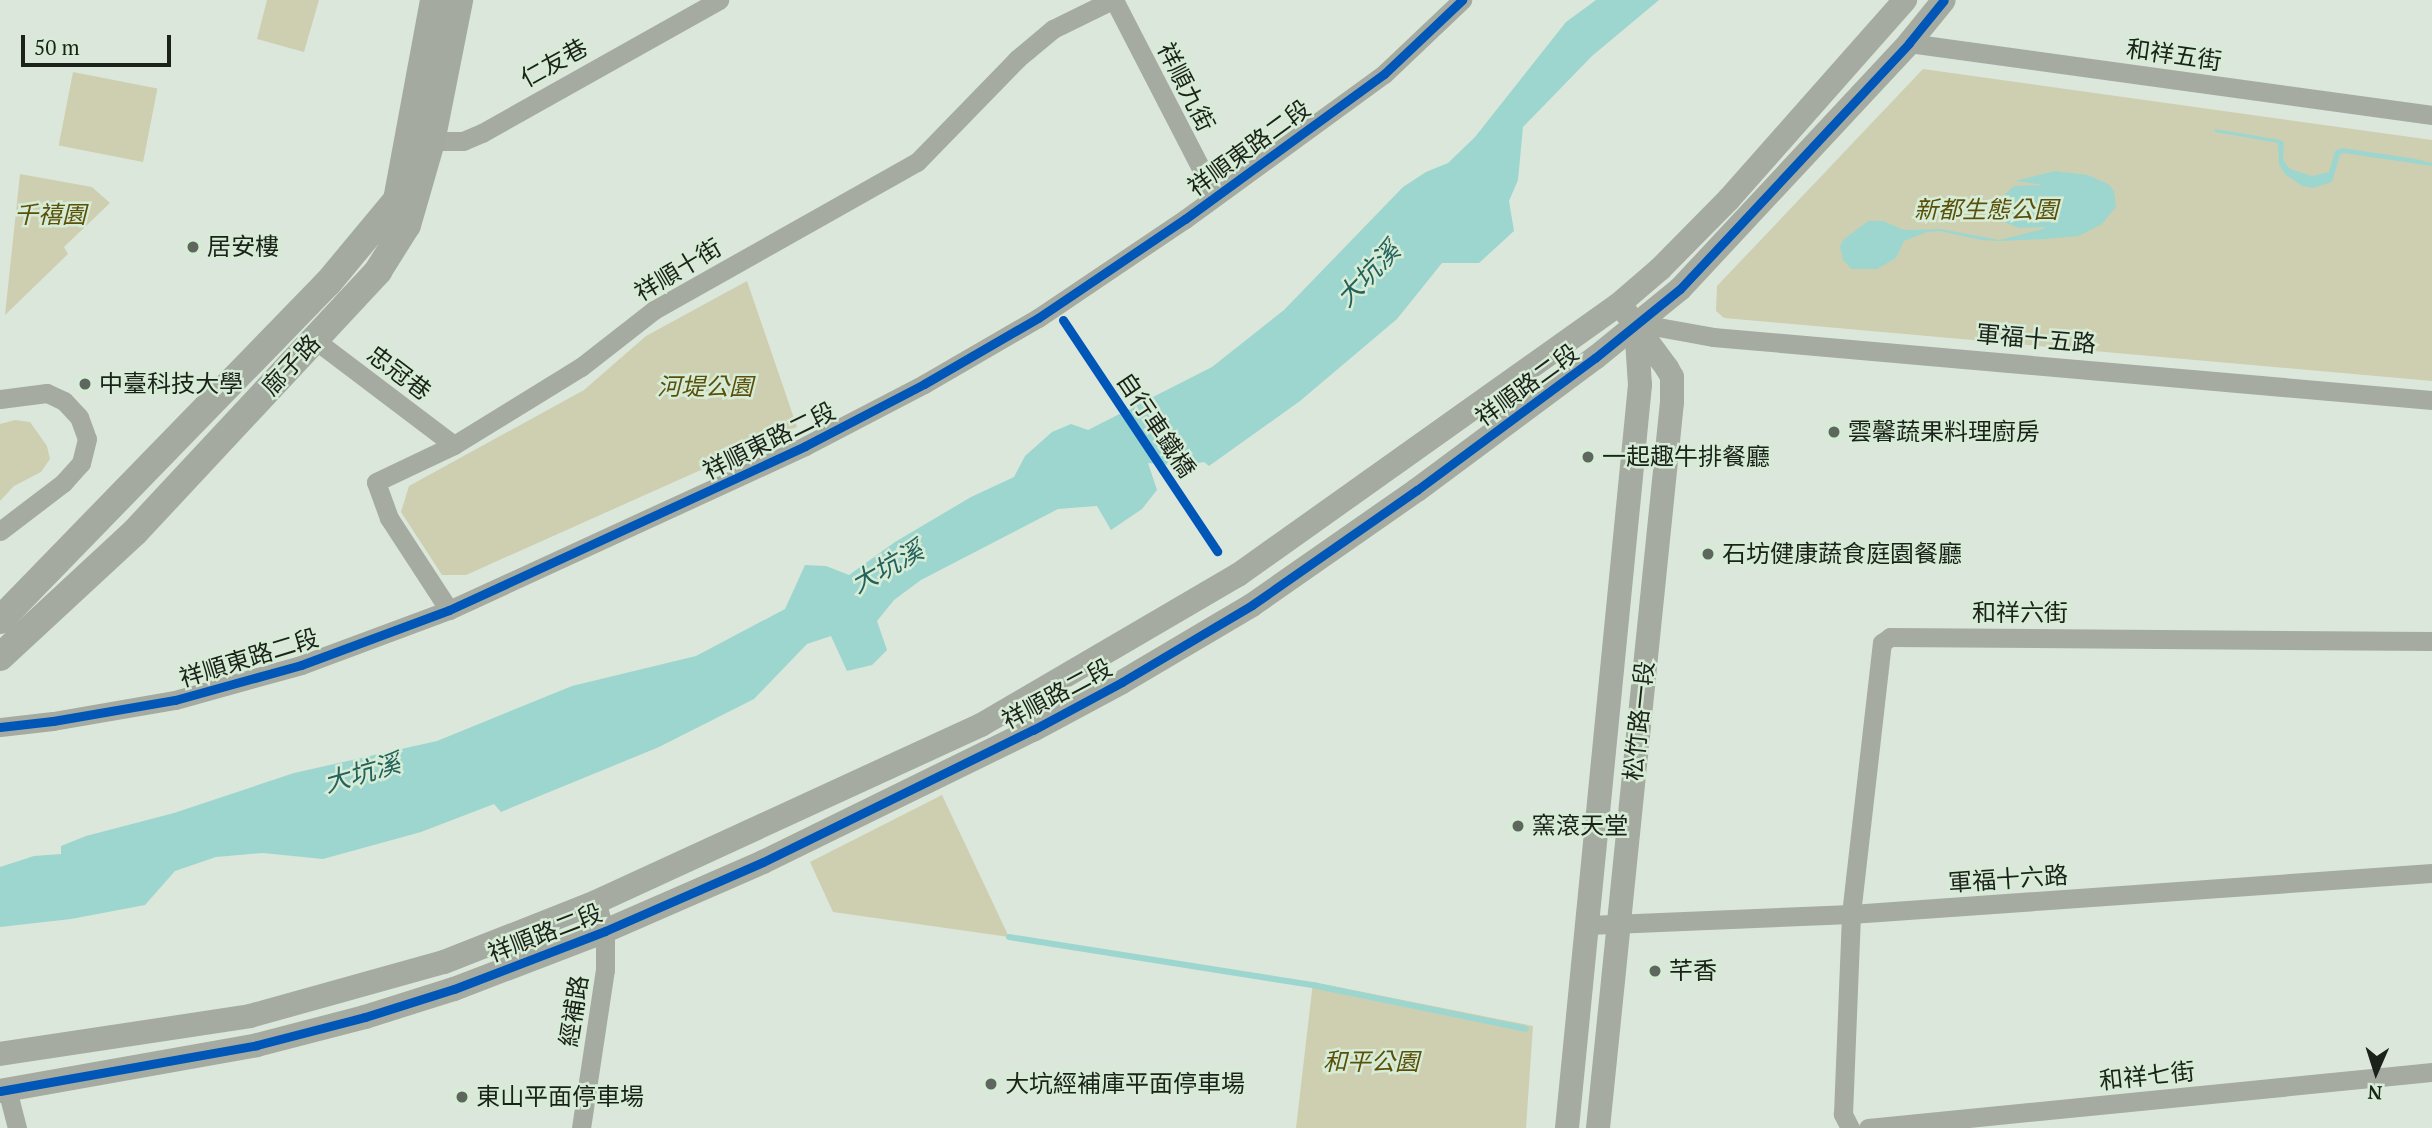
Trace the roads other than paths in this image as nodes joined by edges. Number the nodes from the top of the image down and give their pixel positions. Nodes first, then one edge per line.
1 (434, 0) edge
2 (458, 0) edge
3 (719, 0) edge
4 (1113, 0) edge
5 (1462, 0) edge
6 (1905, 0) edge
7 (1944, 0) edge
8 (1909, 43) junction
9 (2432, 115) edge
10 (419, 140) junction
11 (1214, 196) junction
12 (1618, 305) junction
13 (1636, 323) junction
14 (315, 340) junction
15 (0, 399) edge
16 (2432, 400) edge
17 (454, 445) junction
18 (0, 531) edge
19 (449, 610) junction
20 (0, 620) edge
21 (2432, 641) edge
22 (0, 657) edge
23 (0, 727) edge
24 (2432, 873) edge
25 (596, 902) junction
26 (1851, 914) junction
27 (1588, 925) junction
28 (1618, 926) junction
29 (605, 931) junction
30 (0, 1054) edge
31 (2432, 1072) edge
32 (4, 1090) edge
33 (17, 1128) edge
34 (581, 1128) edge
35 (1567, 1128) edge
36 (1598, 1128) edge
37 (1850, 1128) edge
38 (1868, 1128) edge

1 - 10 main road, 廍子路
2 - 10 main road, 廍子路
3 - 10 street, 仁友巷
4 - 11 street, 祥順九街
4 - 17 street, 祥順十街
5 - 11 street, 祥順東路二段
6 - 12 street, 祥順路二段
7 - 8 street, 祥順路二段
8 - 9 street, 和祥五街
8 - 13 street, 祥順路二段
10 - 14 main road, 廍子路
10 - 20 main road, 廍子路
11 - 19 street, 祥順東路二段
12 - 13 street, 松竹路一段
12 - 25 street, 祥順路二段
13 - 16 street, 軍福十五路
13 - 27 street, 松竹路一段
13 - 28 street, 松竹路一段
13 - 29 street, 祥順路二段
14 - 17 street, 忠冠巷
14 - 22 main road, 廍子路
15 - 18 street
17 - 19 street, 祥順十街
19 - 23 street, 祥順東路二段
21 - 26 street, 和祥六街
24 - 26 street, 軍福十六路
25 - 29 street, 經補路
25 - 30 street, 祥順路二段
26 - 28 street, 軍福十六路
26 - 37 street
27 - 28 street, 軍福十六路
27 - 35 street, 松竹路一段
28 - 36 street, 松竹路一段
29 - 32 street, 祥順路二段
29 - 34 street, 經補路
31 - 38 street, 和祥七街
32 - 33 street

